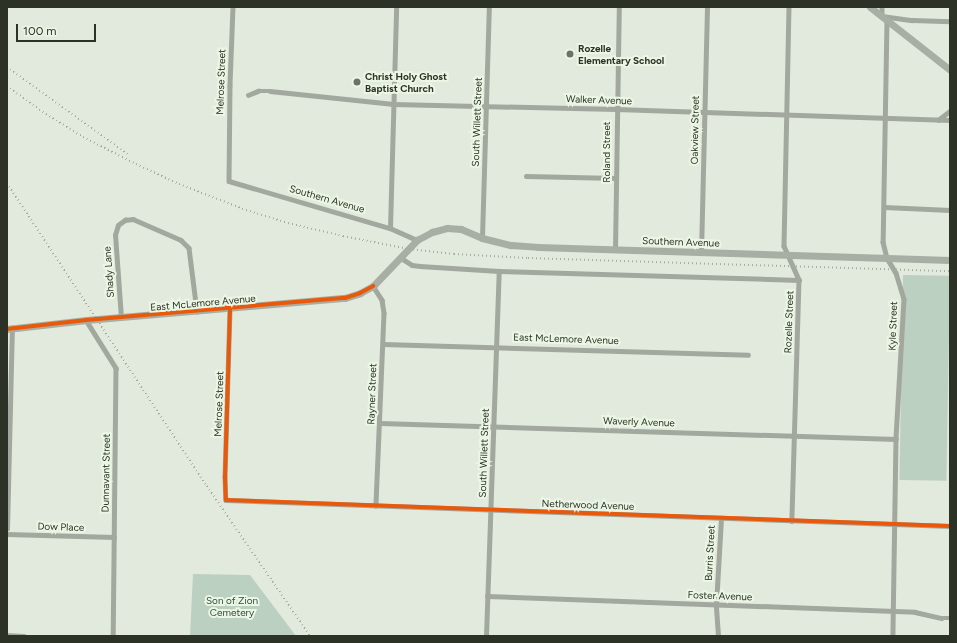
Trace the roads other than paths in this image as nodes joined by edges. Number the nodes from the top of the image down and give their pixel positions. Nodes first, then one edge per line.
1 (233, 7) edge
2 (396, 7) edge
3 (489, 7) edge
4 (619, 7) edge
5 (707, 7) edge
6 (789, 7) edge
7 (870, 7) edge
8 (882, 7) edge
9 (884, 18) junction
10 (950, 21) edge
11 (950, 70) edge
12 (248, 95) dead end
13 (393, 104) junction
14 (486, 106) junction
15 (616, 109) junction
16 (950, 111) edge
17 (704, 112) junction
18 (787, 115) junction
19 (884, 118) junction
20 (938, 120) junction
21 (950, 120) edge
22 (526, 176) dead end
23 (616, 178) junction
24 (229, 181) joint
25 (884, 207) junction
26 (950, 210) edge
27 (390, 228) junction
28 (482, 238) junction
29 (418, 240) junction
30 (615, 250) junction
31 (701, 253) junction
32 (788, 255) junction
33 (401, 258) junction
34 (887, 258) junction
35 (950, 260) edge
36 (499, 271) junction
37 (799, 280) junction
38 (373, 286) junction
39 (230, 309) junction
40 (197, 311) junction
41 (121, 318) junction
42 (86, 320) junction
43 (9, 328) edge
44 (383, 344) junction
45 (497, 347) junction
46 (748, 355) dead end
47 (380, 423) junction
48 (494, 427) junction
49 (794, 436) junction
50 (896, 440) junction
51 (7, 493) edge
52 (226, 500) joint
53 (376, 506) junction
54 (491, 510) junction
55 (721, 518) junction
56 (792, 521) junction
57 (896, 524) junction
58 (950, 526) edge
59 (7, 528) edge
60 (7, 534) edge
61 (114, 537) junction
62 (487, 596) junction
63 (716, 605) junction
64 (893, 611) junction
65 (950, 618) edge
66 (7, 635) edge
67 (24, 636) edge
68 (113, 636) edge
69 (486, 636) edge
70 (718, 636) edge
71 (892, 636) edge

1 - 24 street, Melrose Street
2 - 13 street
3 - 14 street, South Willett Street
4 - 15 street, Roland Street
5 - 17 street, Oakview Street
6 - 18 street, Rozelle Street
7 - 9 main road
8 - 9 street, Kyle Street
9 - 10 street
9 - 11 main road
9 - 19 street, Kyle Street
12 - 13 street, Walker Avenue
13 - 14 street, Walker Avenue
13 - 27 street
14 - 15 street, Walker Avenue
14 - 28 street, South Willett Street
15 - 17 street, Walker Avenue
15 - 23 street, Roland Street
16 - 20 street
17 - 18 street, Walker Avenue
17 - 31 street, Oakview Street
18 - 19 street, Walker Avenue
18 - 32 street, Rozelle Street
19 - 20 street, Walker Avenue
19 - 25 street, Kyle Street
20 - 21 street, Walker Avenue
22 - 23 street
23 - 30 street, Roland Street
24 - 27 street, Southern Avenue
25 - 26 street
25 - 34 street, Kyle Street
27 - 29 street, Southern Avenue
28 - 29 main road, Southern Avenue
28 - 30 main road, Southern Avenue
29 - 33 main road, Southern Avenue
30 - 31 main road, Southern Avenue
31 - 32 main road, Southern Avenue
32 - 34 main road, Southern Avenue
32 - 37 street, Rozelle Street
33 - 36 street
33 - 38 main road, East McLemore Avenue
34 - 35 main road, Southern Avenue
34 - 50 street, Kyle Street
36 - 37 street
36 - 45 street, South Willett Street
37 - 49 street, Rozelle Street
38 - 39 main road, East McLemore Avenue
38 - 44 street, Rayner Street
39 - 40 main road, East McLemore Avenue
39 - 52 street, Melrose Street
40 - 41 main road, East McLemore Avenue
40 - 41 street, Shady Lane
41 - 42 main road, East McLemore Avenue
42 - 43 main road, East McLemore Avenue
42 - 61 street, Dunnavant Street
43 - 51 street
44 - 45 street, East McLemore Avenue
44 - 47 street, Rayner Street
45 - 46 street, East McLemore Avenue
45 - 48 street, South Willett Street
47 - 48 street, Waverly Avenue
47 - 53 street, Rayner Street
48 - 49 street, Waverly Avenue
48 - 54 street, South Willett Street
49 - 50 street, Waverly Avenue
49 - 56 street, Rozelle Street
50 - 57 street, Kyle Street
51 - 59 street
52 - 53 street, Netherwood Avenue
53 - 54 street, Netherwood Avenue
54 - 55 street, Netherwood Avenue
54 - 62 street, South Willett Street
55 - 56 street, Netherwood Avenue
55 - 63 street, Burris Street
56 - 57 street, Netherwood Avenue
57 - 58 street, Netherwood Avenue
57 - 64 street, Kyle Street
60 - 61 street, Dow Place
61 - 68 street, Dunnavant Street
62 - 63 street, Foster Avenue
62 - 69 street, South Willett Street
63 - 64 street, Foster Avenue
63 - 70 street, Burris Street
64 - 65 street, Foster Avenue
64 - 71 street, Kyle Street
66 - 67 street

